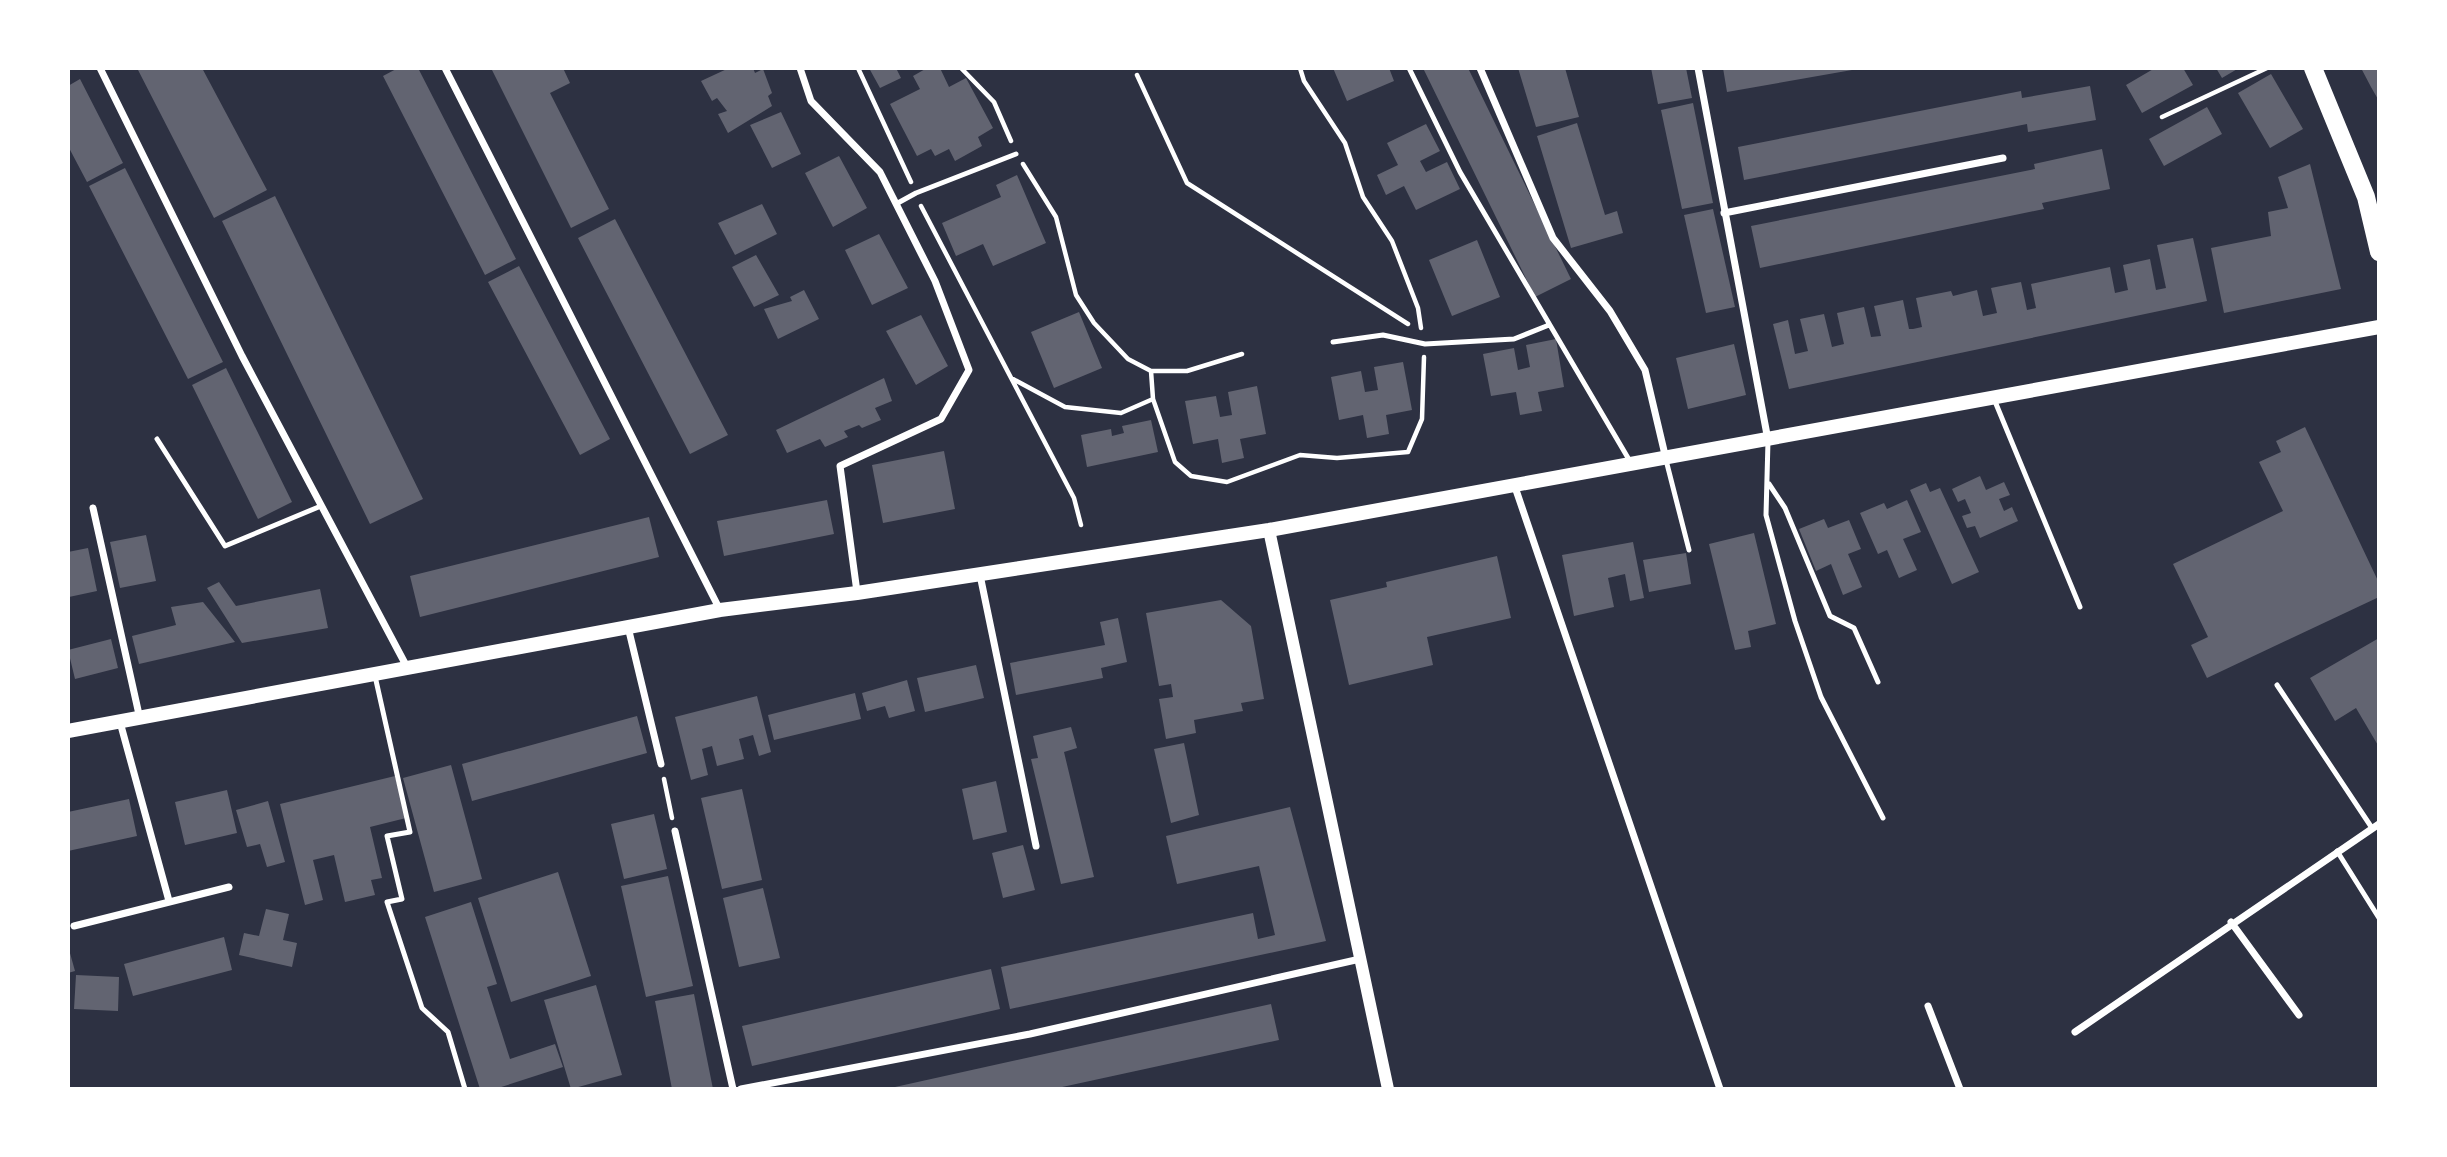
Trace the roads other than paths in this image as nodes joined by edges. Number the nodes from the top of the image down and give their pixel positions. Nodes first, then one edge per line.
1 (100, 68) edge
2 (444, 68) edge
3 (800, 68) edge
4 (1409, 68) edge
5 (1480, 68) edge
6 (1698, 68) edge
7 (2313, 68) edge
8 (1016, 154) road end
9 (2003, 158) dead end
10 (896, 204) junction
11 (1724, 214) junction
12 (2379, 251) edge
13 (1549, 325) junction
14 (2379, 327) edge
15 (1333, 342) dead end
16 (1994, 399) junction
17 (157, 439) dead end
18 (1769, 441) junction
19 (1667, 460) junction
20 (1632, 466) junction
21 (1769, 484) junction
22 (1515, 487) junction
23 (321, 506) junction
24 (93, 508) dead end
25 (1269, 530) junction
26 (1689, 550) dead end
27 (980, 575) junction
28 (857, 593) junction
29 (2080, 607) dead end
30 (720, 610) junction
31 (628, 627) junction
32 (408, 670) junction
33 (375, 676) junction
34 (1878, 682) dead end
35 (2277, 685) dead end
36 (140, 719) junction
37 (120, 722) junction
38 (68, 732) edge
39 (661, 764) road end
40 (1883, 818) dead end
41 (2375, 826) edge
42 (675, 831) road end
43 (1036, 846) dead end
44 (2337, 851) junction
45 (229, 887) dead end
46 (169, 901) junction
47 (2379, 918) edge
48 (2231, 922) junction
49 (74, 926) dead end
50 (1360, 959) junction
51 (1928, 1006) dead end
52 (2299, 1015) dead end
53 (2075, 1032) dead end
54 (465, 1089) edge
55 (733, 1089) edge
56 (741, 1089) edge
57 (1388, 1089) edge
58 (1720, 1089) edge
59 (1960, 1089) edge

1 - 23 street
2 - 30 street
3 - 10 street
4 - 13 lane
5 - 19 street
6 - 11 street
7 - 12 main road
8 - 10 lane
9 - 11 street
10 - 28 street
11 - 18 street
13 - 15 lane
13 - 20 lane
14 - 16 main road
16 - 18 main road
16 - 29 lane
17 - 23 lane
18 - 19 main road
18 - 21 lane
19 - 20 main road
19 - 26 lane
20 - 22 main road
21 - 34 lane
21 - 40 lane
22 - 25 main road
22 - 58 street
23 - 32 street
24 - 36 street
25 - 27 main road
25 - 50 street
27 - 28 main road
27 - 43 street
28 - 30 main road
30 - 31 main road
31 - 32 main road
31 - 39 street
32 - 33 main road
33 - 36 main road
33 - 54 lane
35 - 41 lane
36 - 37 main road
37 - 38 main road
37 - 46 street
41 - 44 street
42 - 55 street
44 - 47 lane
44 - 48 street
45 - 46 street
46 - 49 street
48 - 52 street
48 - 53 street
50 - 56 street
50 - 57 street
51 - 59 street

